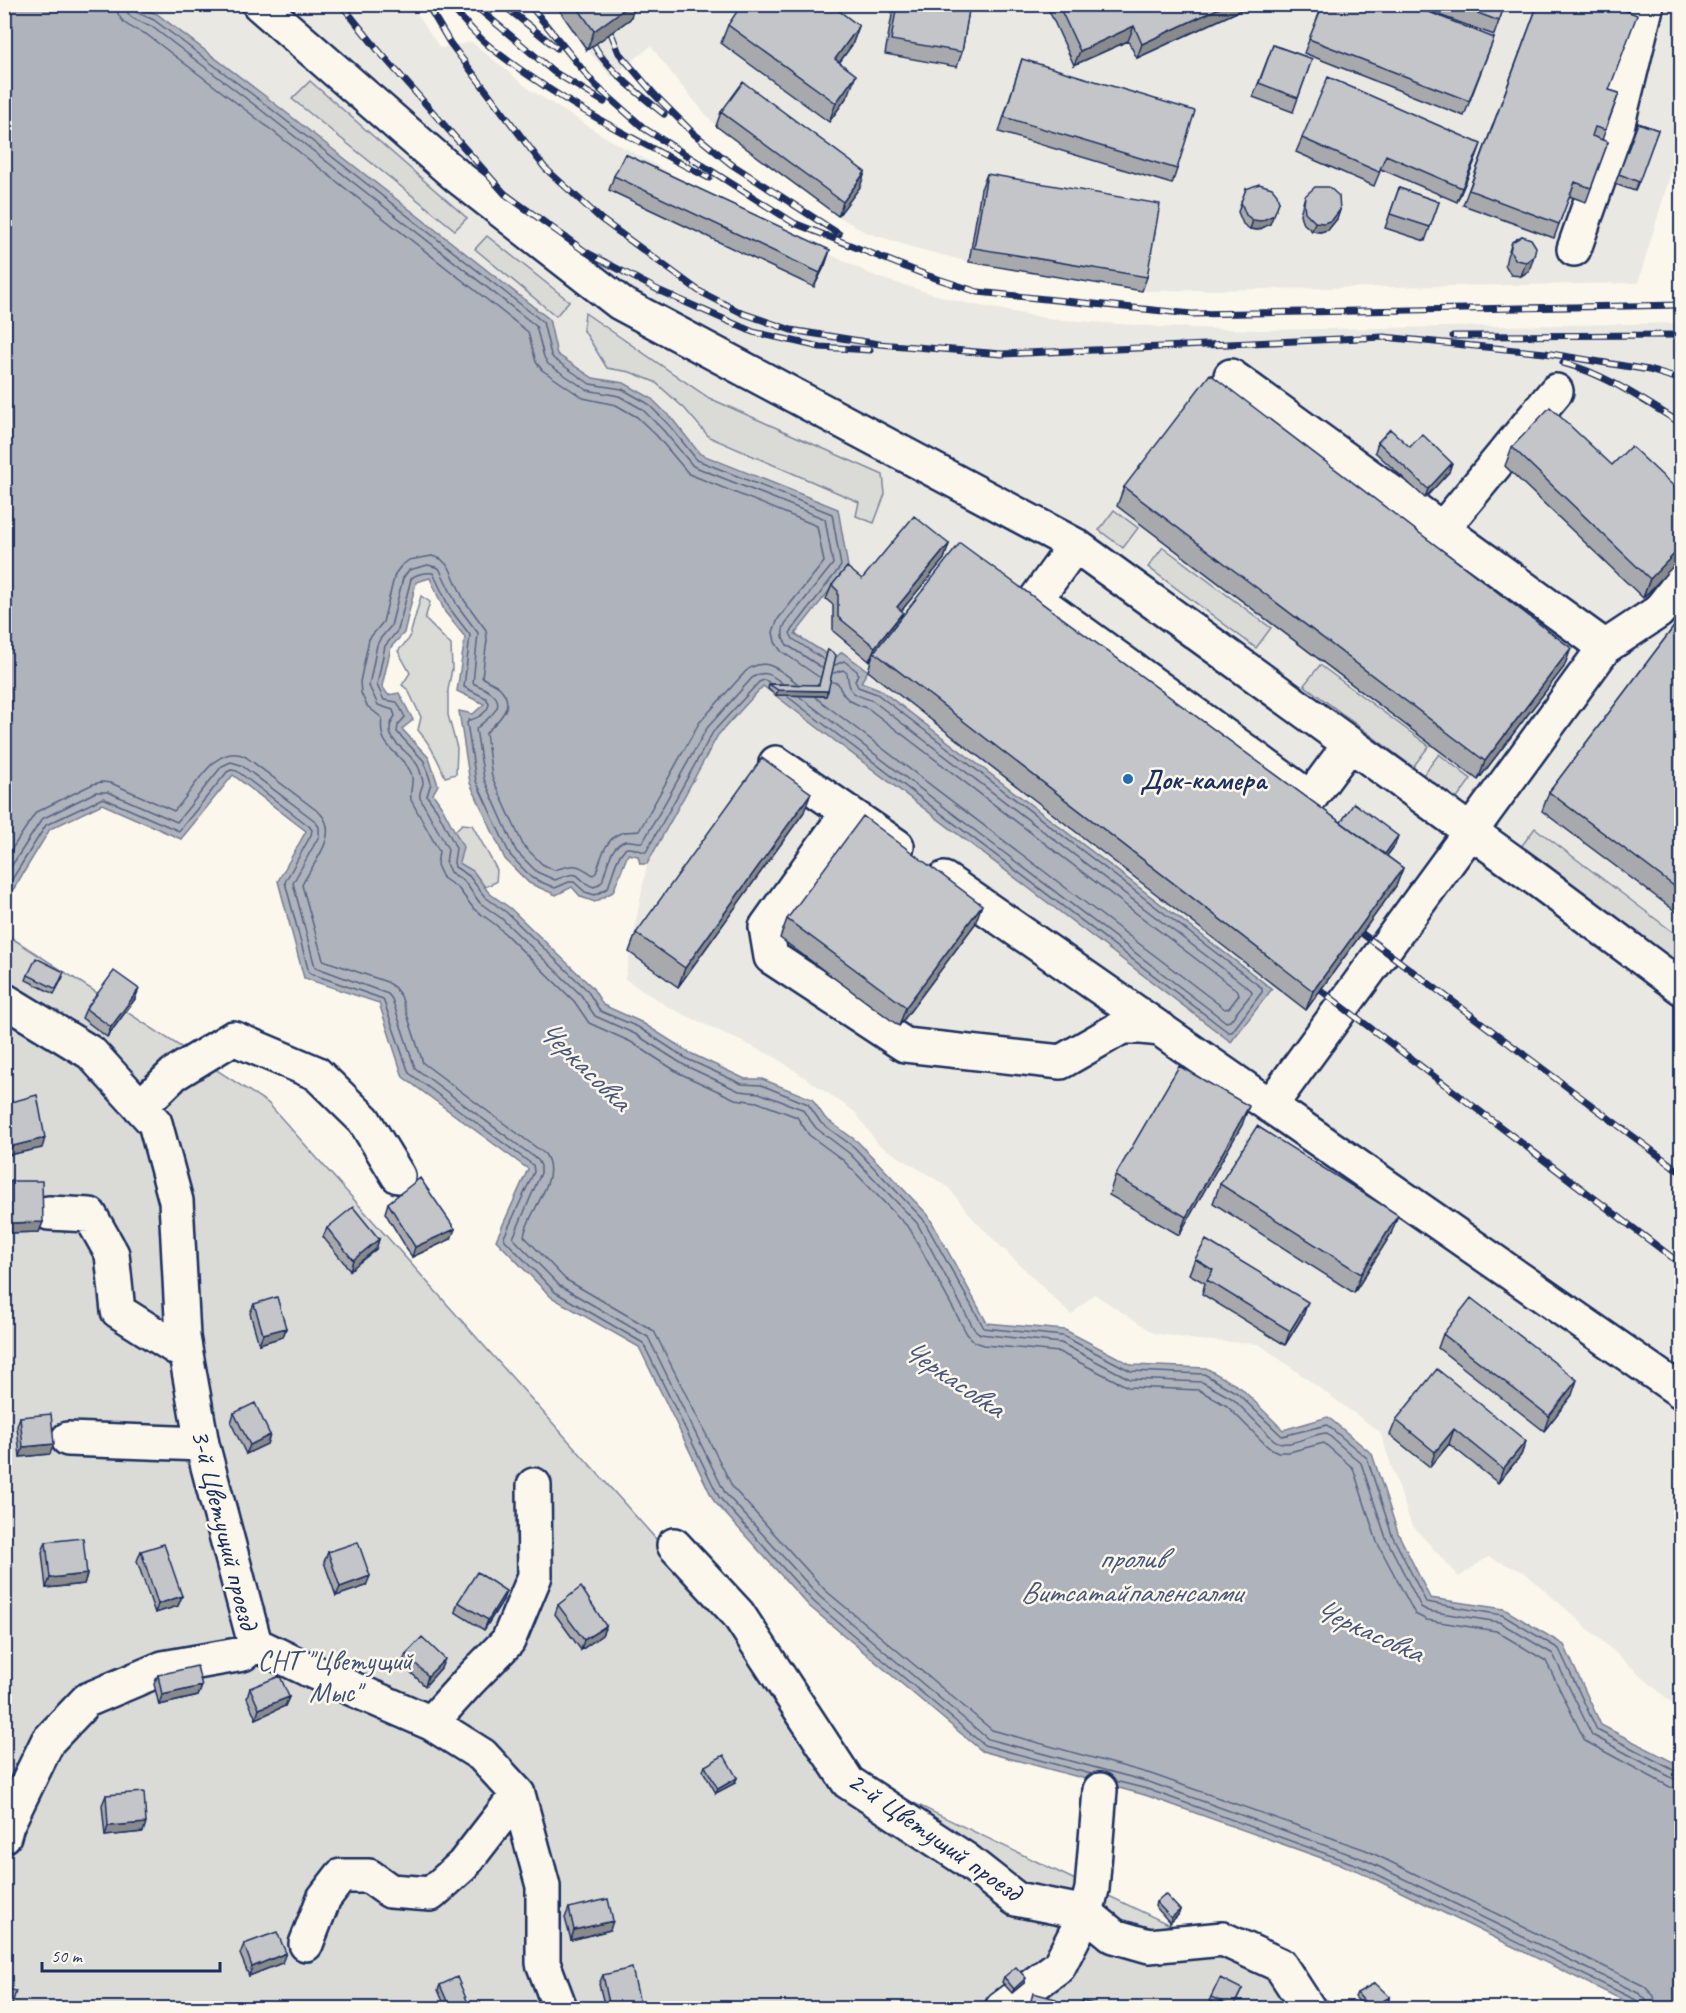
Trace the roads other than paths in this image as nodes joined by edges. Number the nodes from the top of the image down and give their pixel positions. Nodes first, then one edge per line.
1 (260, 4) edge
2 (1647, 5) edge
3 (1574, 249) dead end
4 (1231, 376) dead end
5 (1556, 391) dead end
6 (1443, 528) junction
7 (1075, 545) junction
8 (1682, 581) edge
9 (1605, 647) junction
10 (1350, 744) junction
11 (776, 763) dead end
12 (848, 812) junction
13 (1470, 831) junction
14 (1682, 988) edge
15 (4, 1000) edge
16 (1161, 1029) junction
17 (1270, 1106) junction
18 (140, 1107) junction
19 (398, 1176) dead end
20 (49, 1213) dead end
21 (186, 1354) junction
22 (1682, 1392) edge
23 (68, 1439) dead end
24 (202, 1444) junction
25 (534, 1485) dead end
26 (674, 1545) dead end
27 (255, 1644) junction
28 (431, 1724) junction
29 (1100, 1790) dead end
30 (518, 1794) junction
31 (4, 1836) edge
32 (1086, 1913) junction
33 (306, 1944) dead end
34 (560, 2008) edge
35 (1002, 2008) edge
36 (1308, 2008) edge

1 - 7 street
2 - 3 street
4 - 6 street
5 - 6 street
6 - 9 street
7 - 10 street
7 - 10 street
8 - 9 street
9 - 13 street
10 - 13 street
11 - 12 street
12 - 16 street
12 - 16 street
13 - 14 street
13 - 17 street
15 - 18 street, 3-й Цветущий проезд
16 - 17 street
17 - 22 street
18 - 19 street
18 - 21 street, 3-й Цветущий проезд
20 - 21 street
21 - 24 street, 3-й Цветущий проезд
23 - 24 street
24 - 27 street, 3-й Цветущий проезд
25 - 28 street
26 - 32 street, 2-й Цветущий проезд
27 - 28 street, 3-й Цветущий проезд
27 - 31 street
28 - 30 street, 3-й Цветущий проезд
29 - 32 street
30 - 33 street
30 - 34 street, 3-й Цветущий проезд
32 - 35 street
32 - 36 street, 2-й Цветущий проезд

